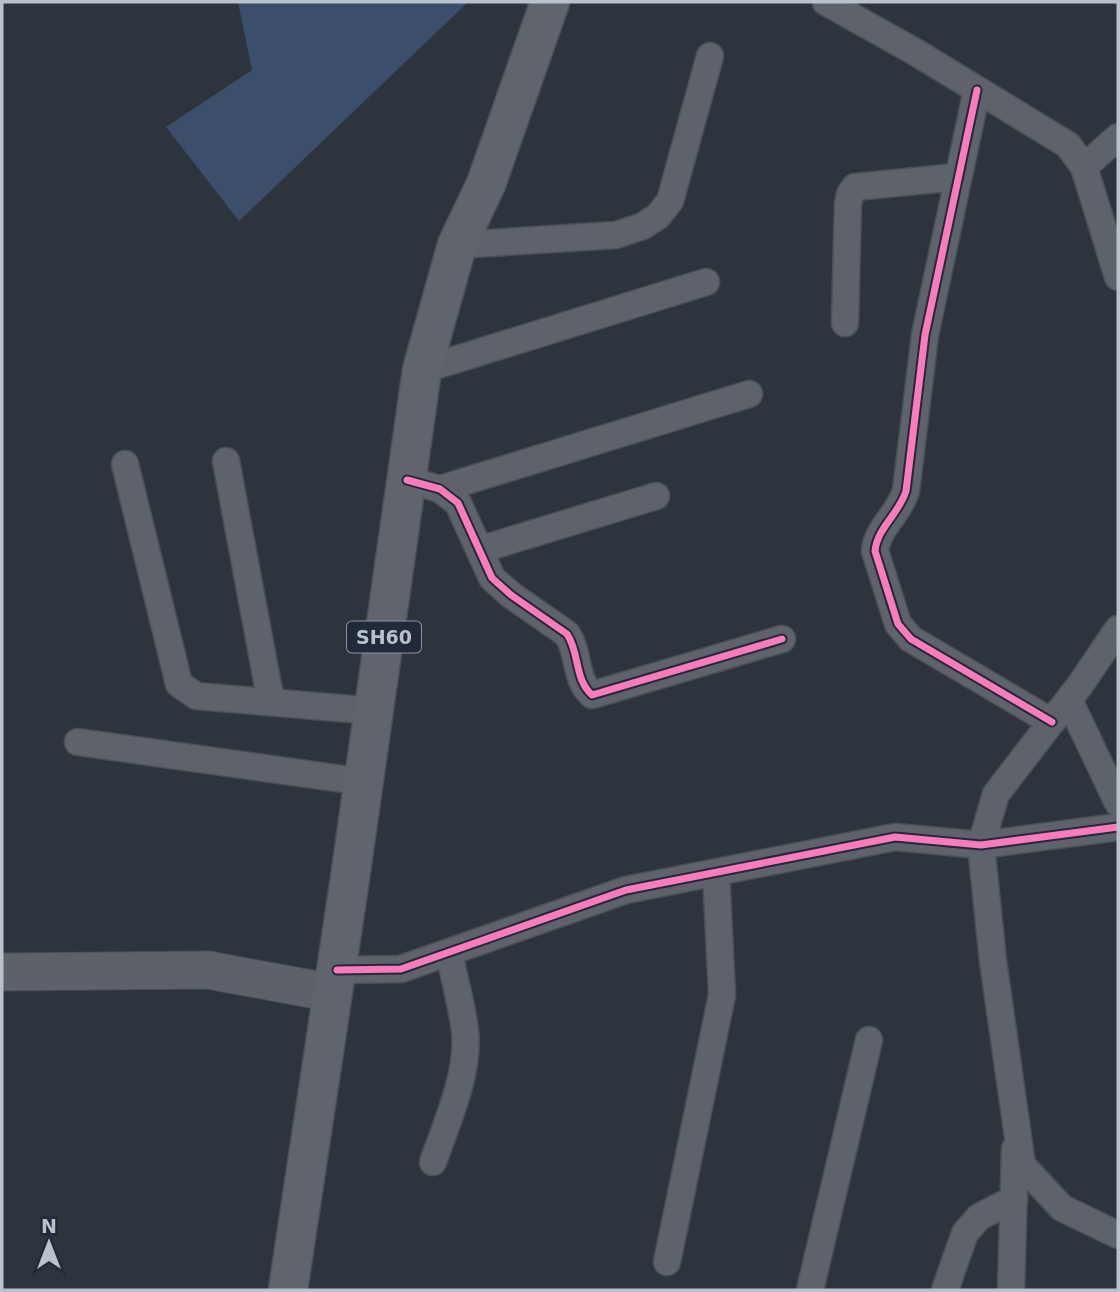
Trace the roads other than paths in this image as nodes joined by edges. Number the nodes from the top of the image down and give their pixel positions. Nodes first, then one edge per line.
1 (550, 2) edge
2 (826, 2) edge
3 (710, 56) dead end
4 (977, 90) junction
5 (1118, 137) edge
6 (1084, 167) junction
7 (957, 177) junction
8 (1109, 215) edge
9 (457, 245) junction
10 (1118, 277) edge
11 (706, 282) dead end
12 (845, 323) dead end
13 (422, 370) junction
14 (749, 394) dead end
15 (226, 461) dead end
16 (125, 464) dead end
17 (423, 484) junction
18 (656, 496) dead end
19 (479, 550) junction
20 (1118, 629) edge
21 (782, 639) dead end
22 (1069, 700) junction
23 (271, 702) junction
24 (374, 711) junction
25 (1052, 722) junction
26 (78, 741) dead end
27 (364, 782) junction
28 (1118, 803) edge
29 (1118, 827) edge
30 (981, 845) junction
31 (716, 872) junction
32 (449, 952) junction
33 (2, 972) edge
34 (335, 981) junction
35 (869, 1040) dead end
36 (1016, 1122) junction
37 (433, 1162) dead end
38 (1014, 1199) junction
39 (1118, 1236) edge
40 (667, 1262) dead end
41 (288, 1290) edge
42 (810, 1290) edge
43 (945, 1290) edge
44 (1011, 1290) edge

1 - 9 main road, SH60
2 - 4 street
3 - 9 street
4 - 6 street
4 - 7 street
5 - 6 street
6 - 8 street
7 - 12 street
7 - 25 street
8 - 10 street
9 - 13 main road, SH60
11 - 13 street
13 - 17 main road, SH60
14 - 17 street
15 - 23 street
16 - 23 street
17 - 19 street
17 - 24 main road, SH60
18 - 19 street
19 - 21 street
20 - 22 street
22 - 25 street
22 - 28 street
23 - 24 street
24 - 27 main road, SH60
25 - 30 street
26 - 27 street
27 - 34 main road, SH60
29 - 30 street
30 - 31 street
30 - 36 street
31 - 32 street
31 - 40 street
32 - 34 street
32 - 37 street
33 - 34 street
34 - 41 main road, SH60
35 - 42 street
36 - 38 street
36 - 39 street
38 - 43 street
38 - 44 street

